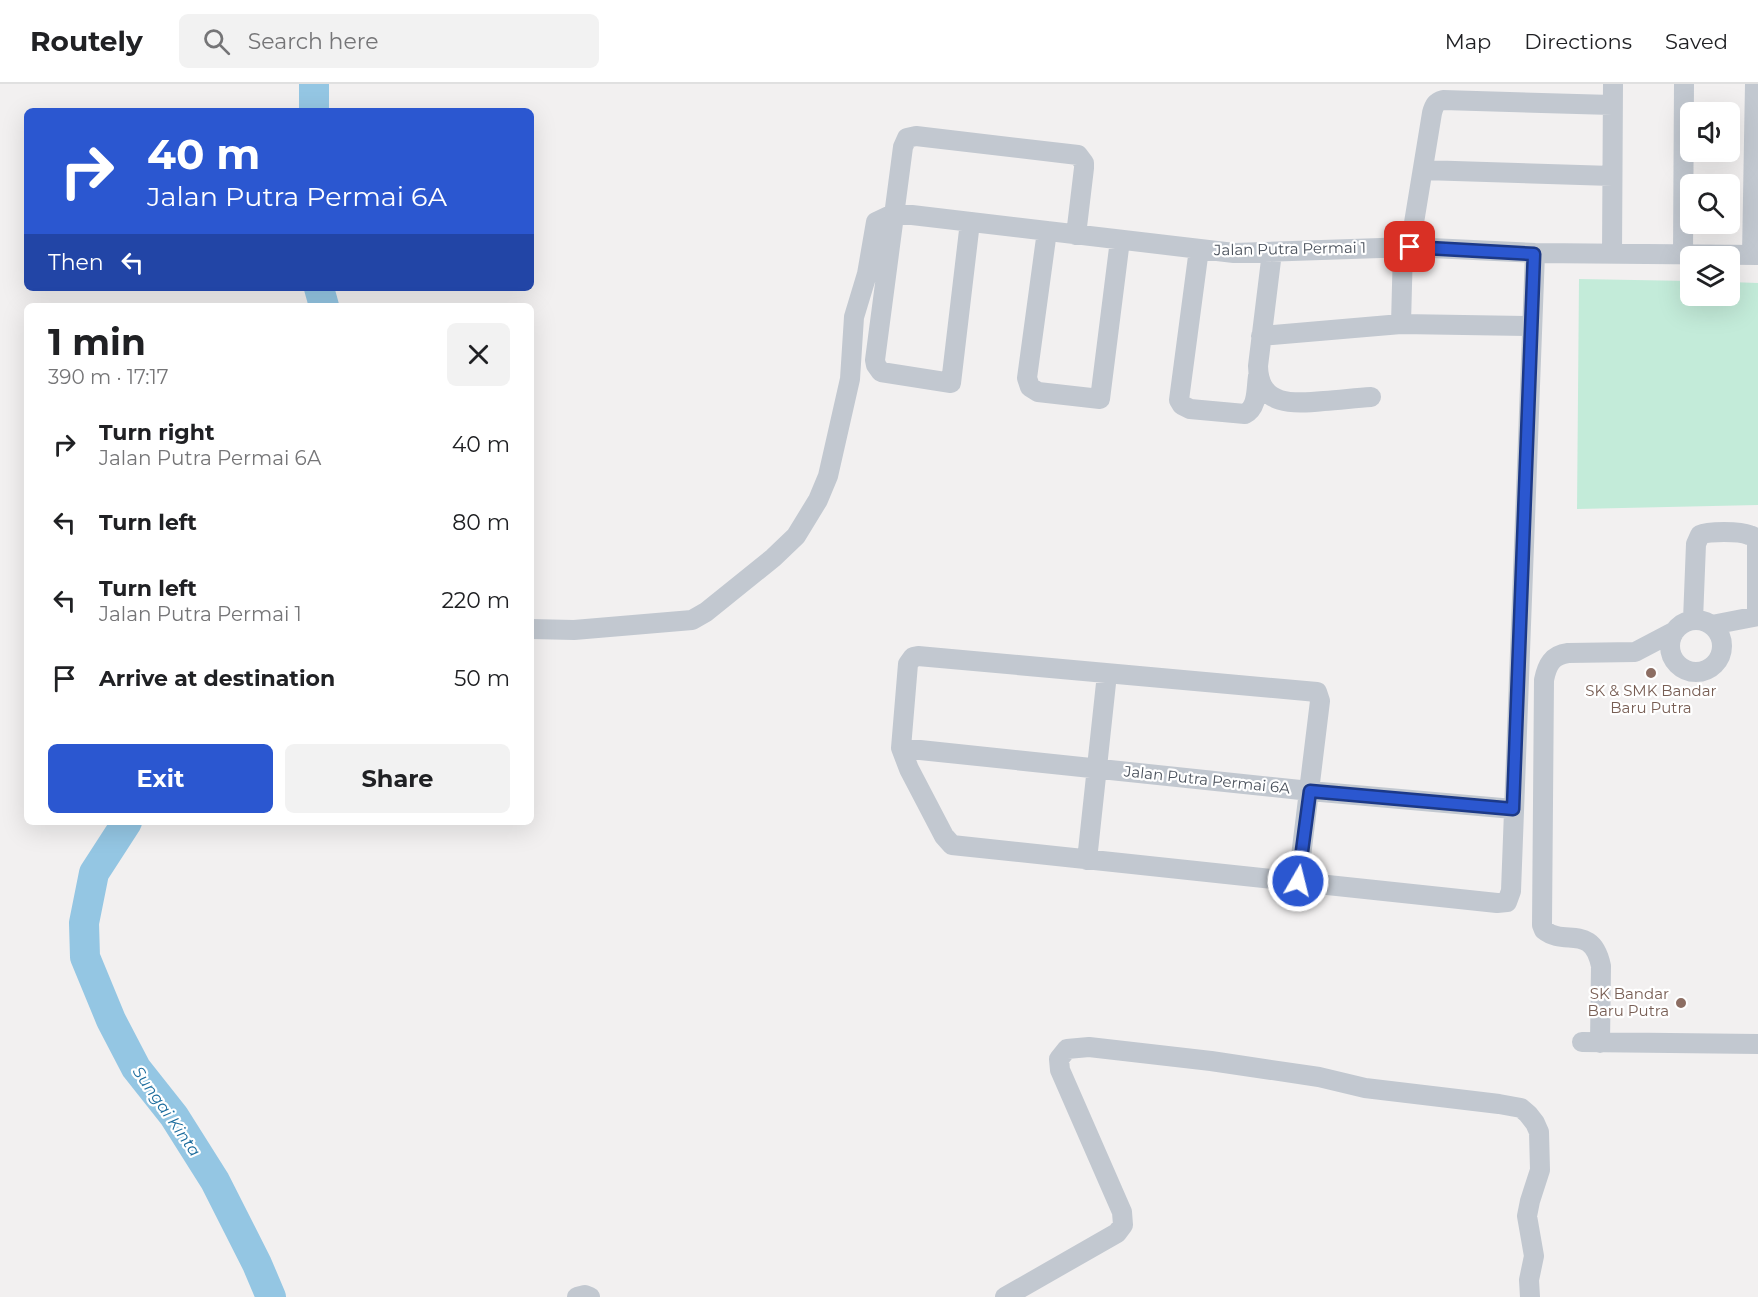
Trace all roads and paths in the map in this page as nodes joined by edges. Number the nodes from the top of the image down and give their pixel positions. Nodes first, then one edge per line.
1 (1612, 84) edge
2 (1683, 84) edge
3 (1755, 84) edge
4 (1612, 105) junction
5 (1423, 170) junction
6 (1612, 176) junction
7 (895, 213) junction
8 (970, 222) junction
9 (1047, 231) junction
10 (1076, 235) junction
11 (1120, 240) junction
12 (1683, 246) edge
13 (1406, 247) junction
14 (1199, 249) junction
15 (1272, 252) junction
16 (1534, 254) junction
17 (1612, 254) junction
18 (1680, 255) edge
19 (1755, 255) edge
20 (1401, 324) junction
21 (1532, 326) junction
22 (1261, 336) junction
23 (1260, 381) junction
24 (1371, 397) dead end
25 (1758, 616) edge
26 (1693, 620) junction
27 (1712, 625) junction
28 (534, 629) edge
29 (1675, 631) junction
30 (1107, 674) junction
31 (901, 748) junction
32 (1096, 769) junction
33 (1310, 791) junction
34 (1513, 809) junction
35 (1087, 860) junction
36 (1298, 881) junction
37 (1758, 1044) edge
38 (577, 1297) edge
39 (590, 1297) edge
40 (1005, 1297) edge
41 (1530, 1297) edge

1 - 4 street
2 - 12 street
3 - 19 street
4 - 5 street
4 - 6 street
5 - 6 street
5 - 13 street
6 - 17 street
7 - 8 street, Jalan Putra Permai 1
7 - 8 street
7 - 10 street
7 - 28 street
8 - 9 street, Jalan Putra Permai 1
9 - 10 street, Jalan Putra Permai 1
9 - 11 street
10 - 11 street, Jalan Putra Permai 1
11 - 14 street, Jalan Putra Permai 1
13 - 15 street, Jalan Putra Permai 1
13 - 16 street, Jalan Putra Permai 1
13 - 20 street
14 - 15 street, Jalan Putra Permai 1
14 - 23 street
15 - 22 street
16 - 17 street, Jalan Putra Permai 1
16 - 21 street
17 - 18 street, Jalan Putra Permai 1
20 - 21 street
20 - 22 street
21 - 34 street
22 - 23 street
23 - 24 street
25 - 26 street
25 - 27 street
26 - 27 street
26 - 29 street
27 - 29 street
29 - 37 street
30 - 31 street
30 - 32 street
30 - 33 street
31 - 32 street, Jalan Putra Permai 6A
31 - 35 street
32 - 33 street, Jalan Putra Permai 6A
32 - 35 street
33 - 34 street, Jalan Putra Permai 6A
33 - 36 street
34 - 36 street
35 - 36 street
38 - 39 street
40 - 41 street

